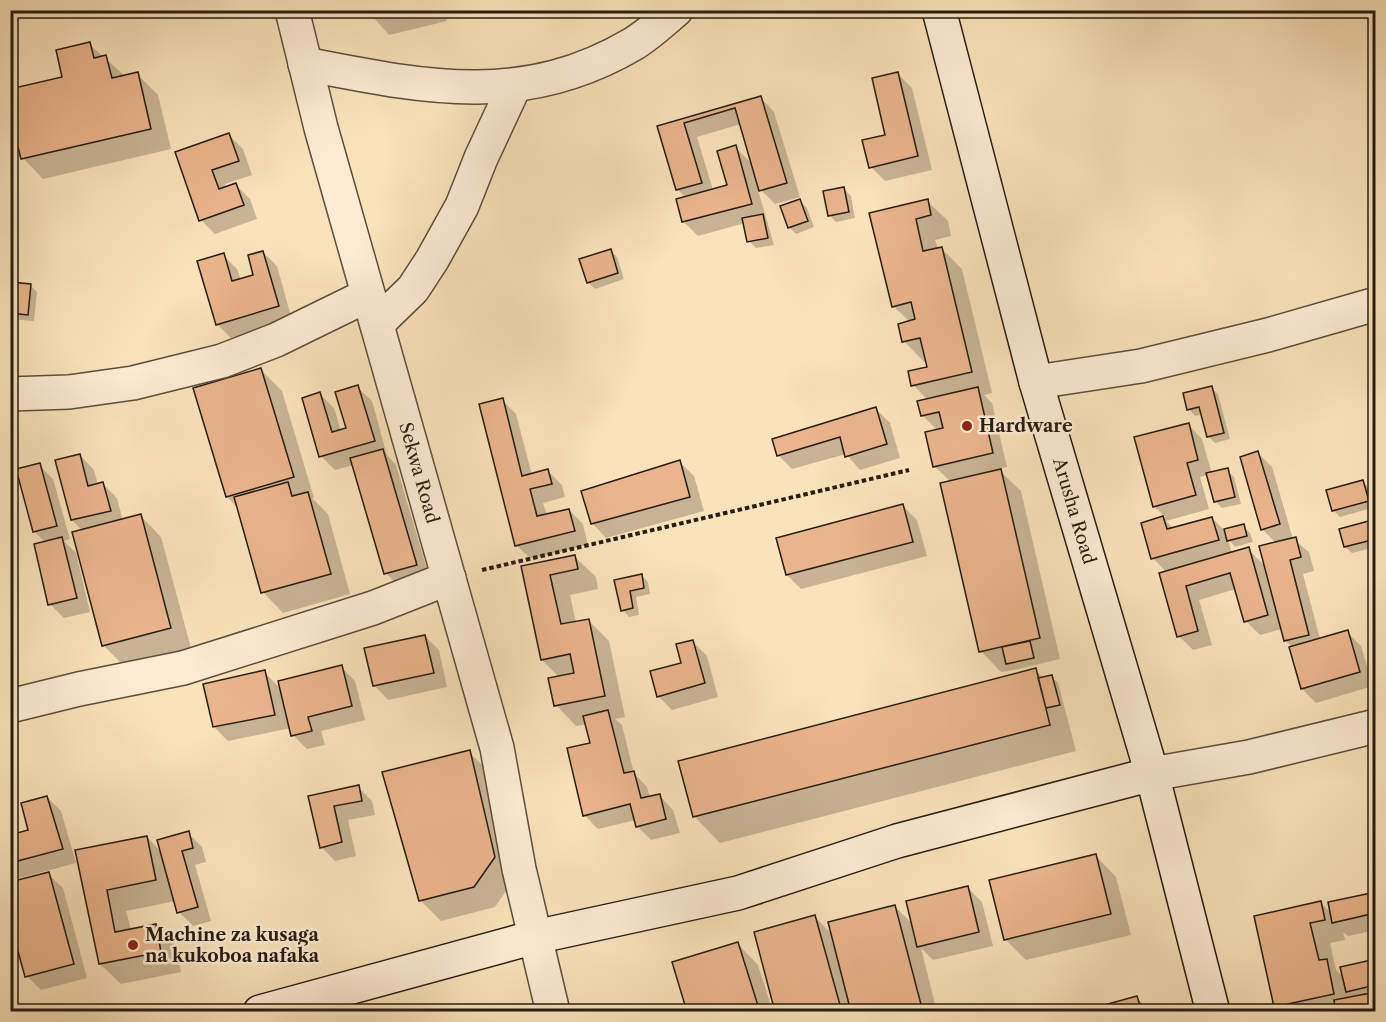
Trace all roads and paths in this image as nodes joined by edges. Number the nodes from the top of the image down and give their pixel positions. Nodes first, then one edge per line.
1 (292, 10) edge
2 (676, 10) edge
3 (939, 10) edge
4 (305, 64) junction
5 (514, 87) junction
6 (1376, 304) edge
7 (373, 310) junction
8 (1036, 382) junction
9 (10, 394) edge
10 (909, 470) dead end
11 (449, 578) junction
12 (10, 706) edge
13 (1376, 726) edge
14 (1152, 774) junction
15 (535, 937) junction
16 (260, 1011) edge
17 (553, 1011) edge
18 (1213, 1011) edge

1 - 4 street, Sekwa Road
2 - 5 street
3 - 8 street, Arusha Road
4 - 5 street
4 - 7 street, Sekwa Road
5 - 7 street
6 - 8 street
7 - 9 street
7 - 11 street, Sekwa Road
8 - 14 street, Arusha Road
10 - 11 path
11 - 12 street
11 - 15 street, Sekwa Road
13 - 14 street
14 - 15 street
14 - 18 street, Arusha Road
15 - 16 street
15 - 17 street, Sekwa Road

